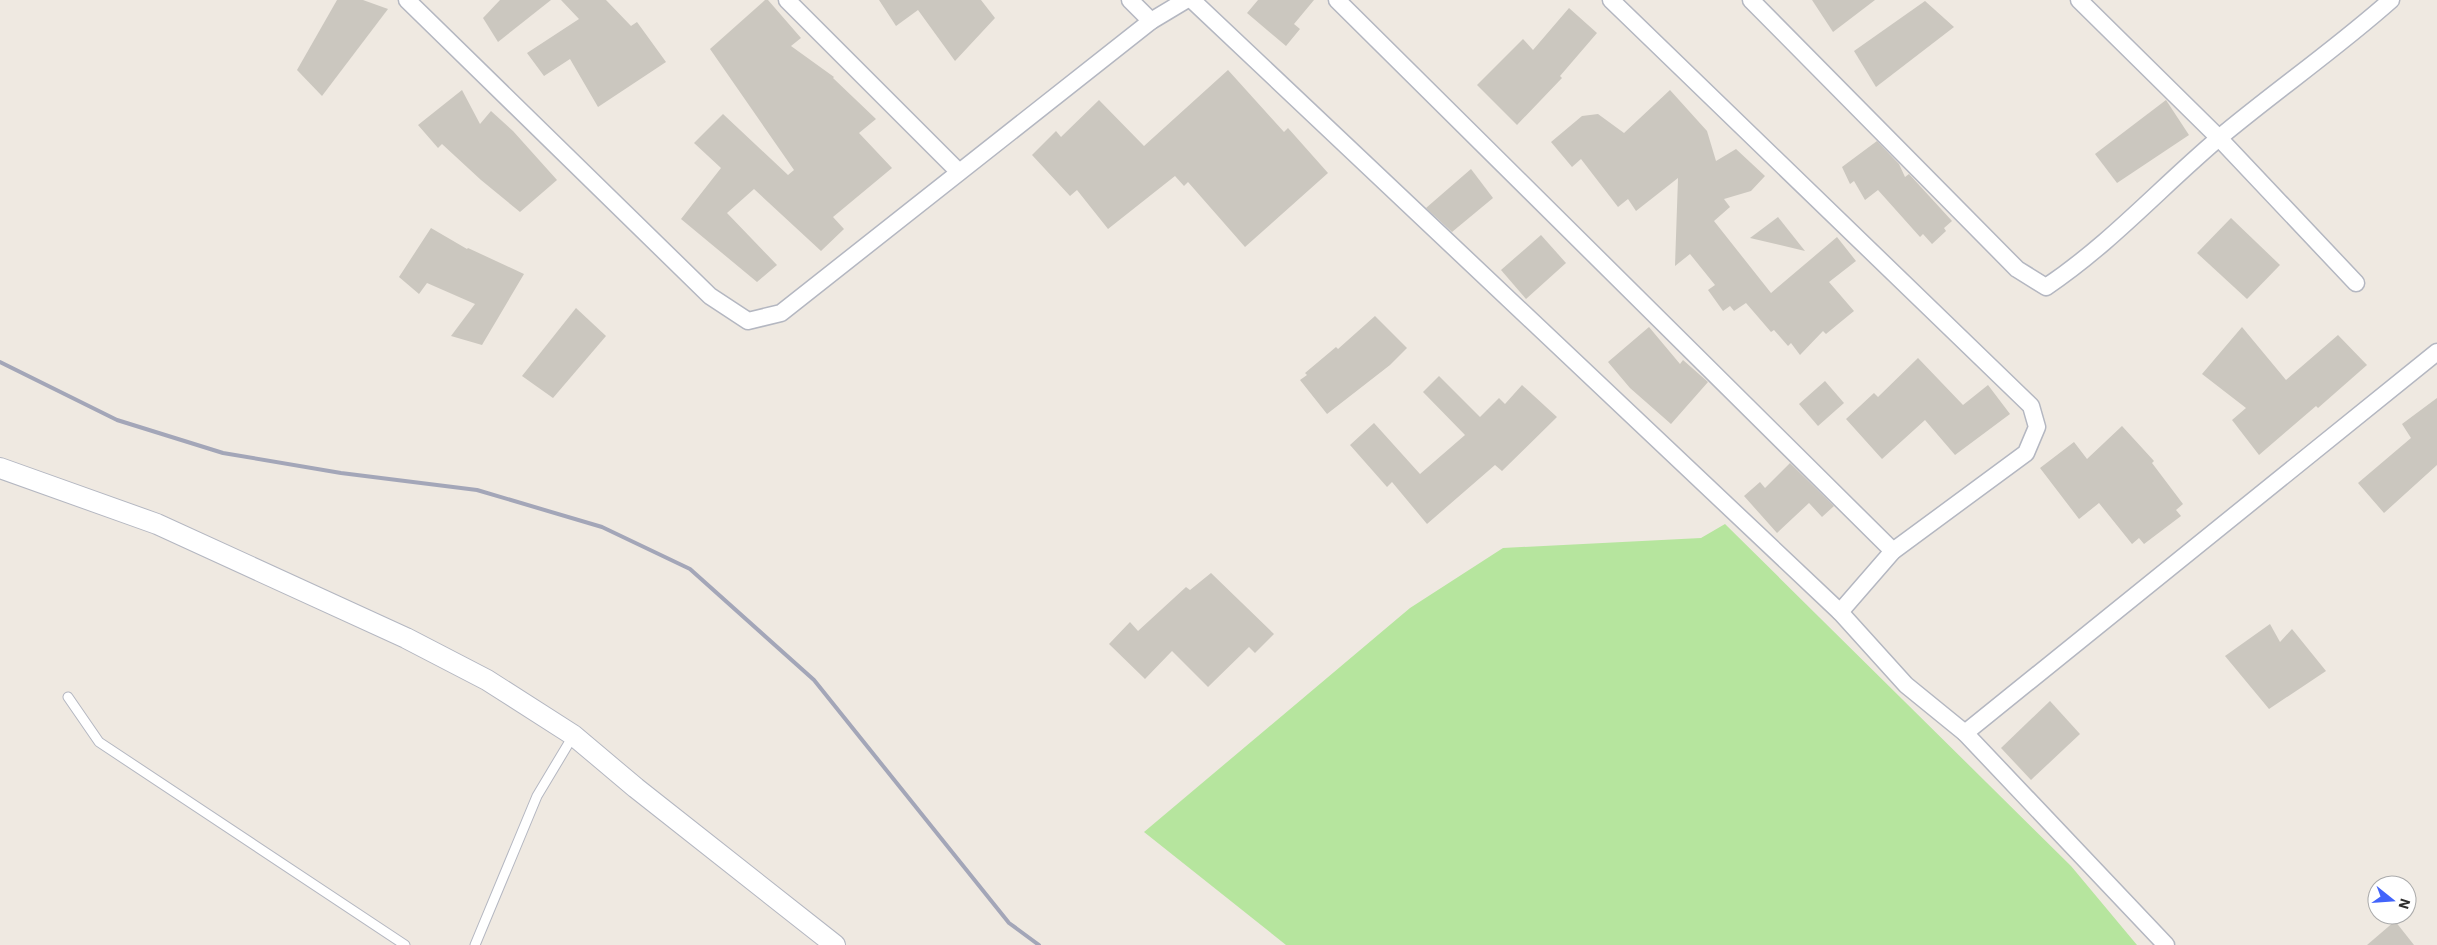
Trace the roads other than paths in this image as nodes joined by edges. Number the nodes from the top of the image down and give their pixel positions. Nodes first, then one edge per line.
1 (407, 0) edge
2 (787, 0) edge
3 (1130, 0) edge
4 (1186, 0) edge
5 (1192, 0) edge
6 (1337, 0) edge
7 (1611, 0) edge
8 (1751, 0) edge
9 (2079, 0) edge
10 (2391, 0) edge
11 (1151, 21) junction
12 (2219, 138) junction
13 (960, 172) junction
14 (2356, 283) dead end
15 (2437, 352) edge
16 (0, 468) edge
17 (1893, 550) junction
18 (1840, 612) junction
19 (68, 697) dead end
20 (1965, 733) junction
21 (573, 735) junction
22 (405, 945) edge
23 (475, 945) edge
24 (835, 945) edge
25 (2166, 945) edge

1 - 13 street
2 - 13 street
3 - 11 street
4 - 11 street
5 - 18 street
6 - 17 street
7 - 17 street
8 - 12 street
9 - 12 street
10 - 12 street
11 - 13 street
12 - 14 street
15 - 20 street
16 - 21 street
17 - 18 street
18 - 20 street
19 - 22 lane
20 - 25 street
21 - 23 lane
21 - 24 street

